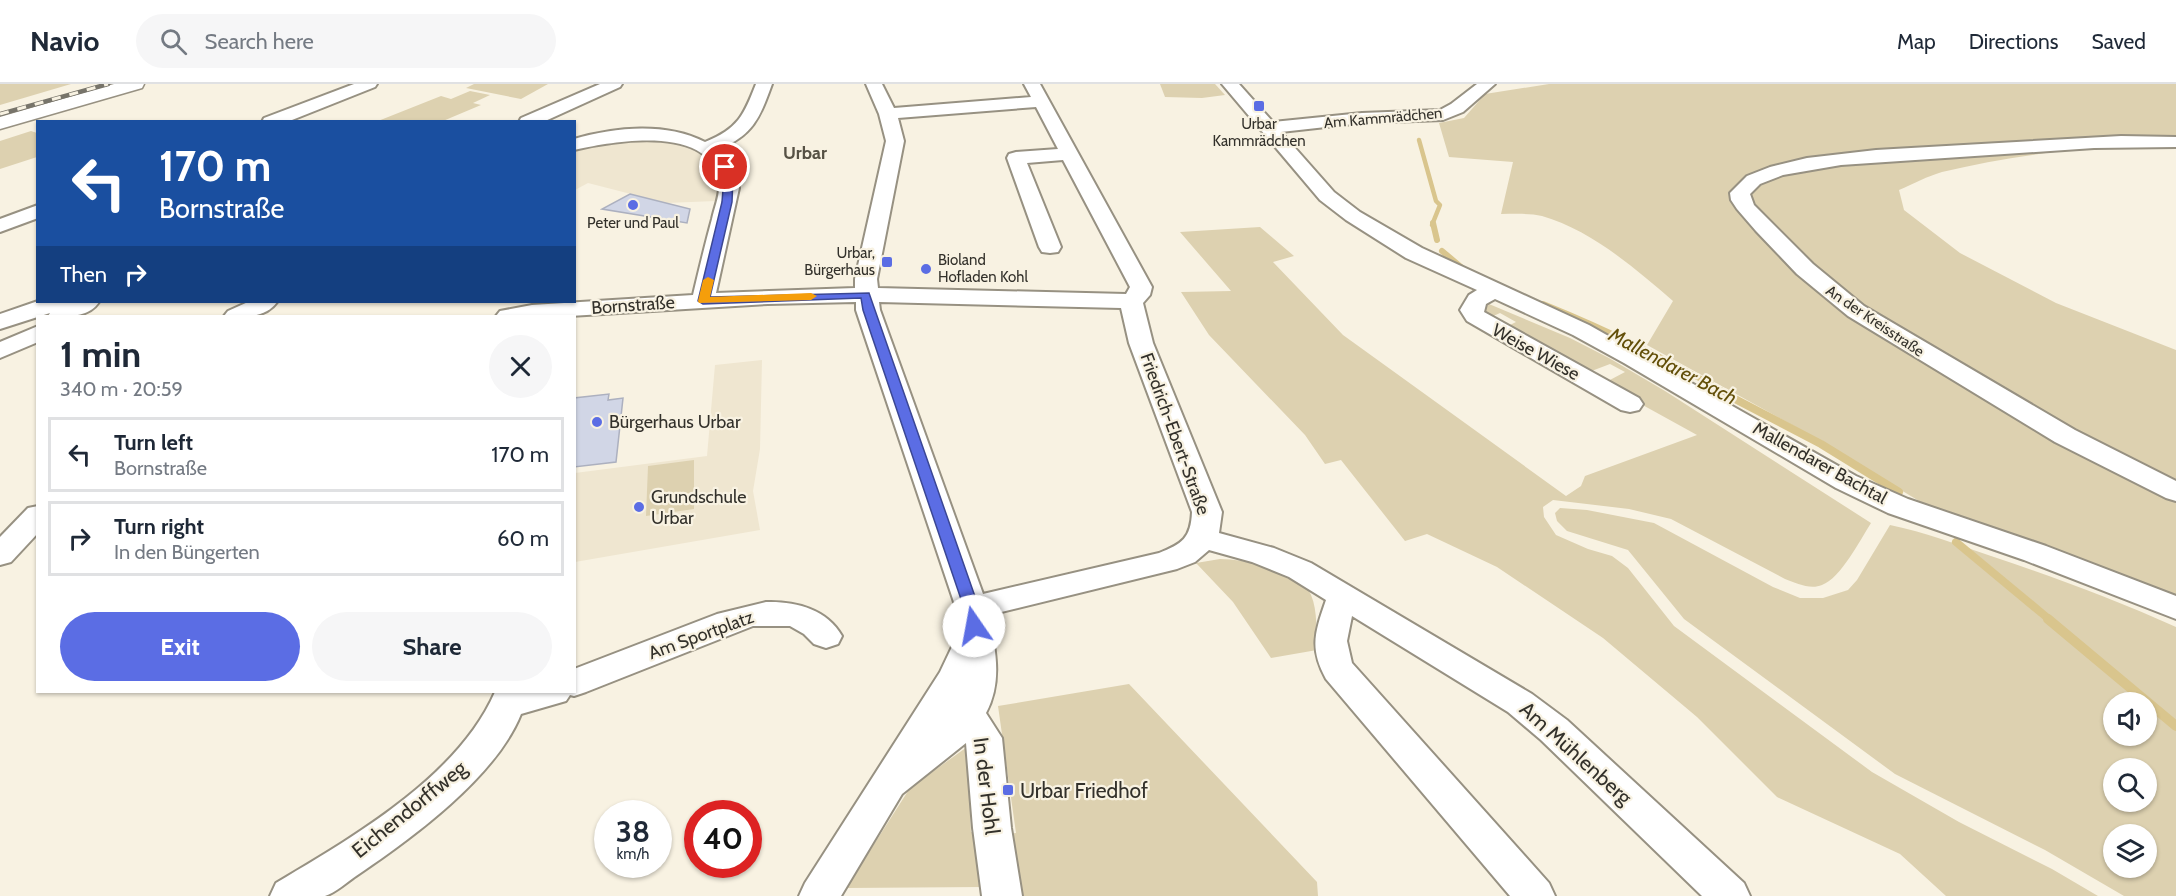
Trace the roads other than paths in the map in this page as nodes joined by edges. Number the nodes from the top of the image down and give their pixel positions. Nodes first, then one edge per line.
1 (135, 84) edge
2 (369, 84) edge
3 (614, 84) edge
4 (765, 84) edge
5 (874, 84) edge
6 (1032, 84) edge
7 (1230, 84) edge
8 (1487, 84) edge
9 (1043, 101) junction
10 (888, 114) junction
11 (275, 120) edge
12 (532, 120) edge
13 (0, 123) edge
14 (1269, 128) junction
15 (2176, 142) edge
16 (576, 144) edge
17 (705, 148) junction
18 (1070, 153) junction
19 (36, 212) edge
20 (0, 226) edge
21 (1050, 247) dead end
22 (1492, 291) junction
23 (866, 295) junction
24 (703, 301) junction
25 (1131, 301) junction
26 (55, 303) edge
27 (86, 303) edge
28 (264, 303) edge
29 (514, 311) edge
30 (61, 315) edge
31 (238, 315) edge
32 (3, 322) edge
33 (36, 326) edge
34 (36, 334) edge
35 (0, 351) edge
36 (1630, 404) dead end
37 (2176, 492) edge
38 (36, 517) edge
39 (1203, 538) junction
40 (0, 555) edge
41 (1343, 596) junction
42 (2176, 608) edge
43 (973, 621) junction
44 (826, 636) dead end
45 (576, 682) edge
46 (547, 693) edge
47 (511, 698) edge
48 (966, 719) junction
49 (887, 785) junction
50 (290, 896) edge
51 (819, 896) edge
52 (1002, 896) edge
53 (1535, 896) edge
54 (1730, 896) edge

1 - 13 main road
2 - 11 street
3 - 12 street
4 - 17 street
5 - 10 street
6 - 9 street, Friedrich-Ebert-Straße
7 - 14 street, Mallendarer Bachtal
8 - 14 street, Am Kammrädchen
9 - 10 street
9 - 18 street, Friedrich-Ebert-Straße
10 - 23 street
14 - 22 street, Mallendarer Bachtal
15 - 37 street, An der Kreisstraße
16 - 17 street
17 - 24 street
18 - 21 street
18 - 25 street, Friedrich-Ebert-Straße
19 - 20 street
22 - 36 street, Weise Wiese
22 - 42 street, Mallendarer Bachtal
23 - 24 street, Bornstraße
23 - 25 street
23 - 43 street
24 - 29 street, Bornstraße
25 - 39 street, Friedrich-Ebert-Straße
26 - 32 street
27 - 30 street
28 - 31 street
32 - 33 street
34 - 35 street
38 - 40 street
39 - 41 street, Am Mühlenberg
39 - 43 street, Friedrich-Ebert-Straße
41 - 53 street
41 - 54 street, Am Mühlenberg
43 - 48 street
43 - 49 street
44 - 45 street, Am Sportplatz
46 - 47 street
47 - 50 street, Eichendorffweg
48 - 49 street
48 - 52 street, In der Hohl
49 - 51 street

